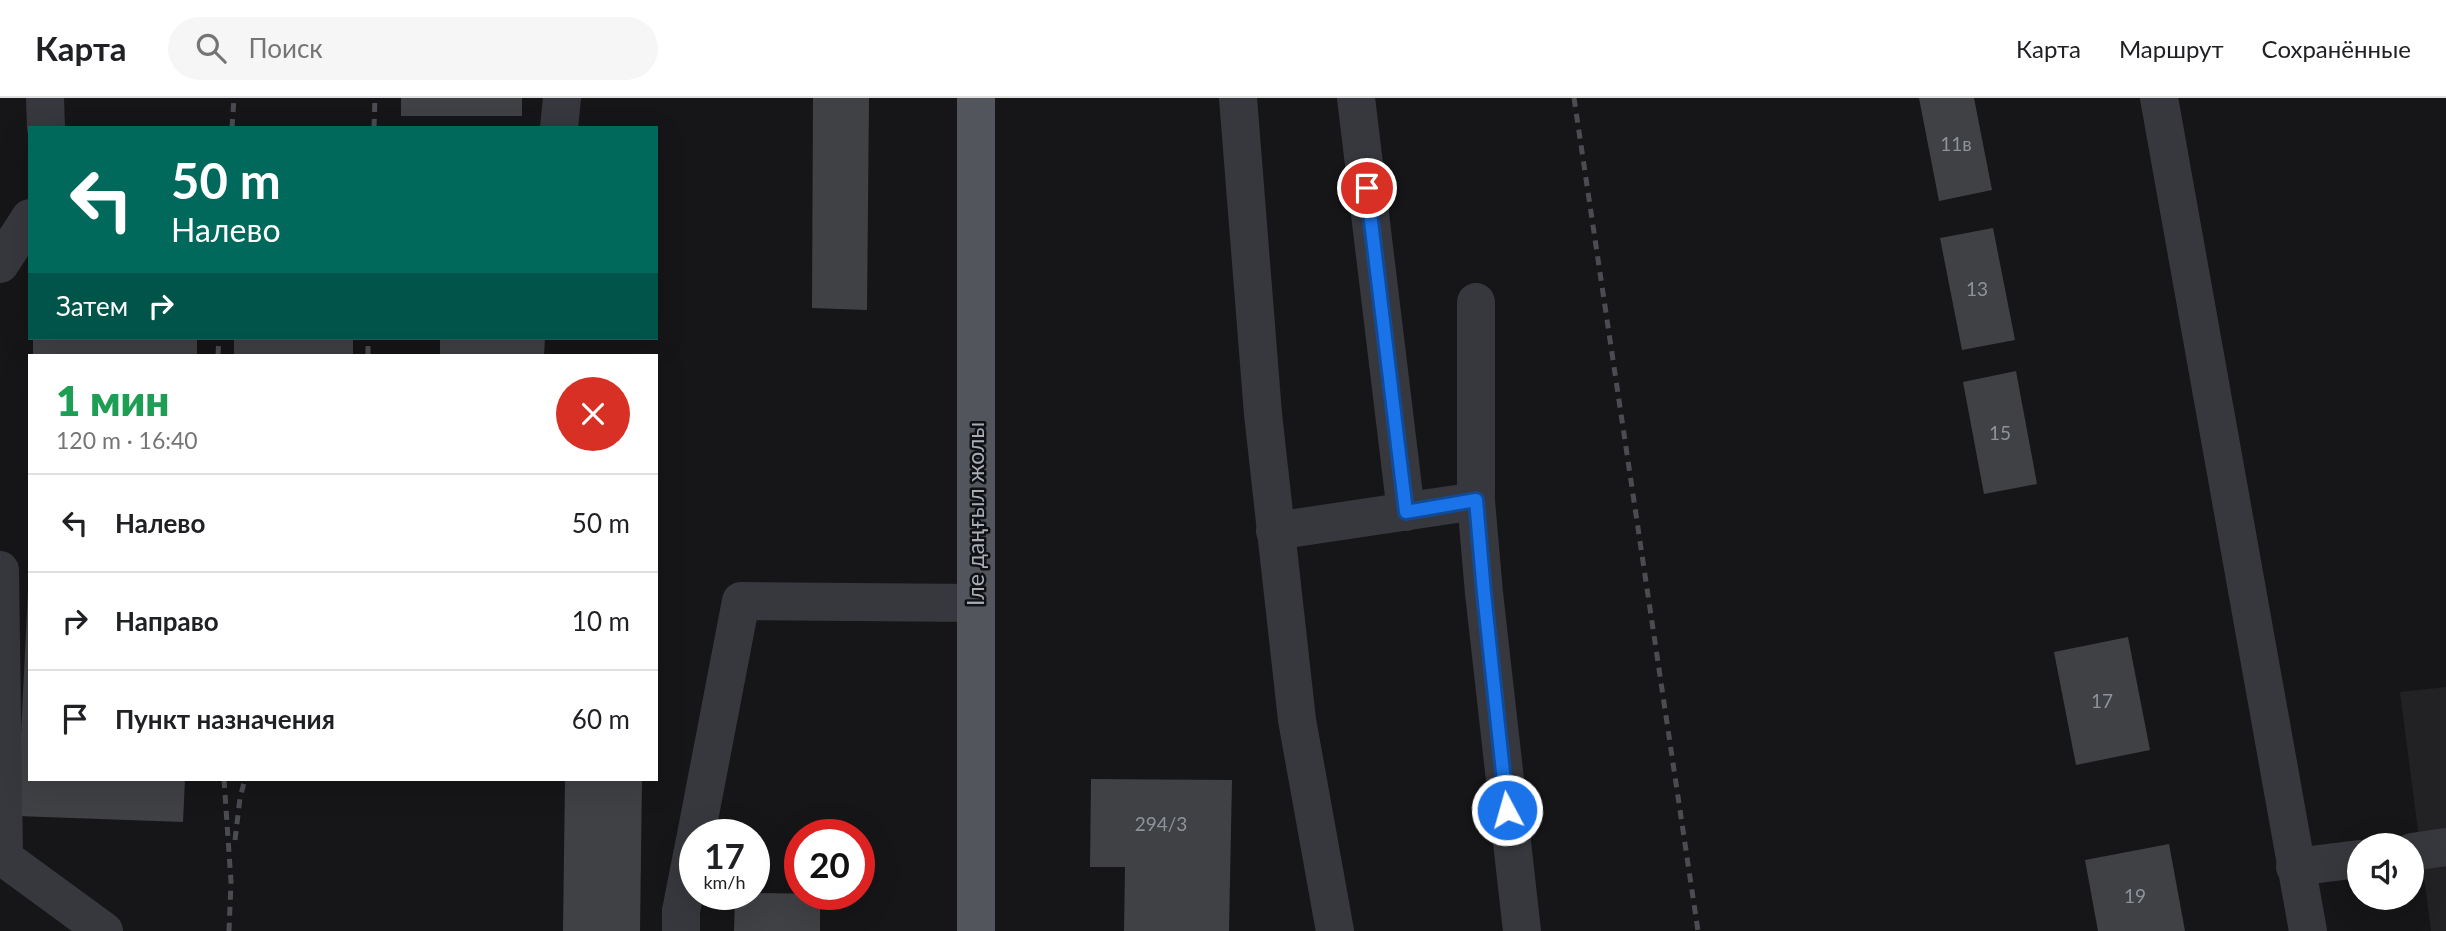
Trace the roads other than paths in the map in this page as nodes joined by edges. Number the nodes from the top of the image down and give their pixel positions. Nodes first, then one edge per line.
1 (46, 98) edge
2 (562, 98) edge
3 (976, 98) edge
4 (1238, 98) edge
5 (1356, 98) edge
6 (2159, 98) edge
7 (46, 126) edge
8 (559, 126) edge
9 (28, 221) edge
10 (0, 264) edge
11 (1476, 302) dead end
12 (1476, 500) junction
13 (1406, 512) junction
14 (1275, 531) junction
15 (0, 570) edge
16 (976, 603) junction
17 (699, 819) edge
18 (2446, 847) edge
19 (2424, 850) edge
20 (2347, 860) edge
21 (2295, 867) junction
22 (681, 910) edge
23 (104, 931) edge
24 (681, 931) edge
25 (976, 931) edge
26 (1335, 931) edge
27 (1522, 931) edge
28 (2308, 931) edge

1 - 7 street
2 - 8 street
3 - 16 main road, Іле даңғыл жолы
4 - 14 street
5 - 13 street
6 - 21 street
9 - 10 street
11 - 12 street
12 - 13 street
12 - 27 street
13 - 14 street
14 - 26 street
15 - 23 street
16 - 17 street
16 - 25 main road, Іле даңғыл жолы
18 - 19 street
20 - 21 street
21 - 28 street
22 - 24 street

